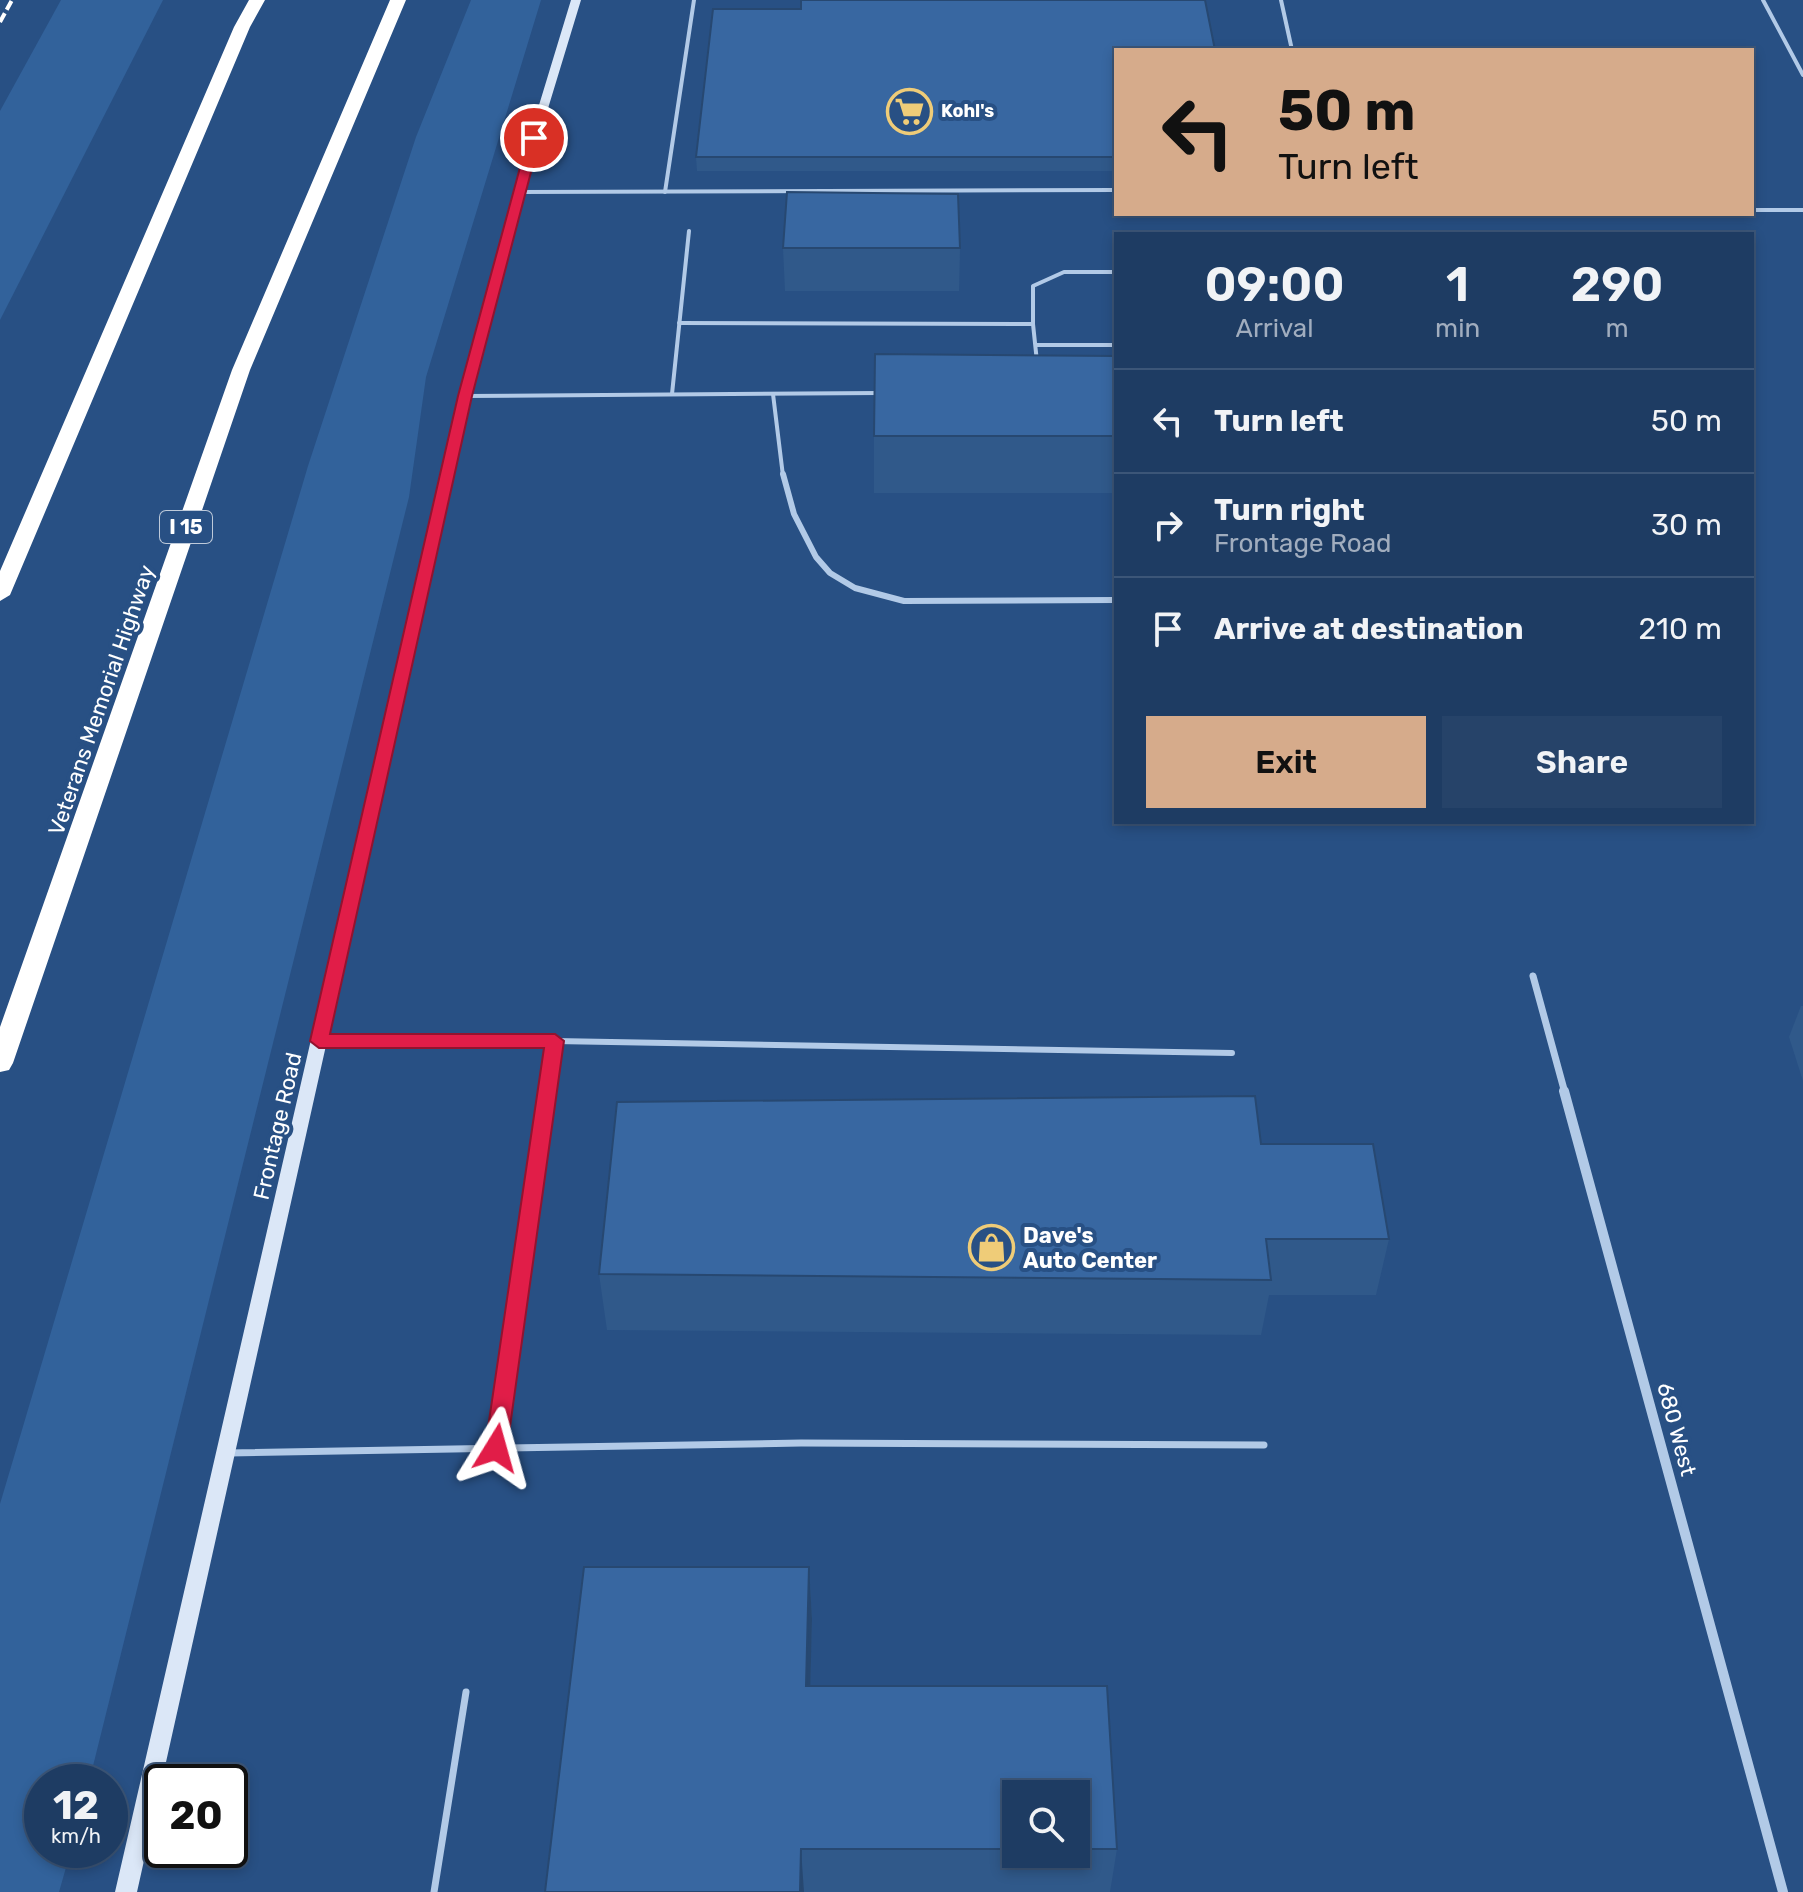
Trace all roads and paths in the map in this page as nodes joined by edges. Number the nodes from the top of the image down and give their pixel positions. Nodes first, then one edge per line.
1 (235, 0) edge
2 (257, 0) edge
3 (398, 0) edge
4 (576, 0) edge
5 (694, 0) edge
6 (1281, 0) edge
7 (1763, 0) edge
8 (242, 27) junction
9 (1292, 48) edge
10 (1803, 75) edge
11 (1114, 190) edge
12 (519, 192) junction
13 (665, 192) junction
14 (1754, 210) edge
15 (1803, 210) edge
16 (689, 231) dead end
17 (1114, 272) edge
18 (679, 323) junction
19 (1033, 324) junction
20 (1036, 345) junction
21 (1114, 345) edge
22 (1039, 377) edge
23 (883, 393) edge
24 (672, 394) junction
25 (773, 394) junction
26 (465, 396) junction
27 (0, 595) edge
28 (1114, 600) edge
29 (1533, 976) dead end
30 (319, 1041) junction
31 (555, 1041) junction
32 (1232, 1053) dead end
33 (0, 1063) edge
34 (1264, 1445) dead end
35 (496, 1448) junction
36 (225, 1453) junction
37 (466, 1692) dead end
38 (126, 1892) edge
39 (434, 1892) edge
40 (1783, 1892) edge

1 - 8 highway
2 - 8 highway
3 - 33 highway, Veterans Memorial Highway / I 15
4 - 12 street, Frontage Road
5 - 13 lane
6 - 9 lane
7 - 10 lane
8 - 27 highway
11 - 13 lane
12 - 13 lane
12 - 26 street, Frontage Road
14 - 15 lane
16 - 18 lane
17 - 19 lane
18 - 19 lane
18 - 24 lane
19 - 20 lane
20 - 21 lane
20 - 22 lane
23 - 25 lane
24 - 25 lane
24 - 26 lane
25 - 28 lane
26 - 30 street, Frontage Road
29 - 40 street, 680 West
30 - 31 lane
30 - 36 street, Frontage Road
31 - 32 lane
31 - 35 lane
34 - 35 lane
35 - 36 lane
36 - 38 street, Frontage Road
37 - 39 lane

